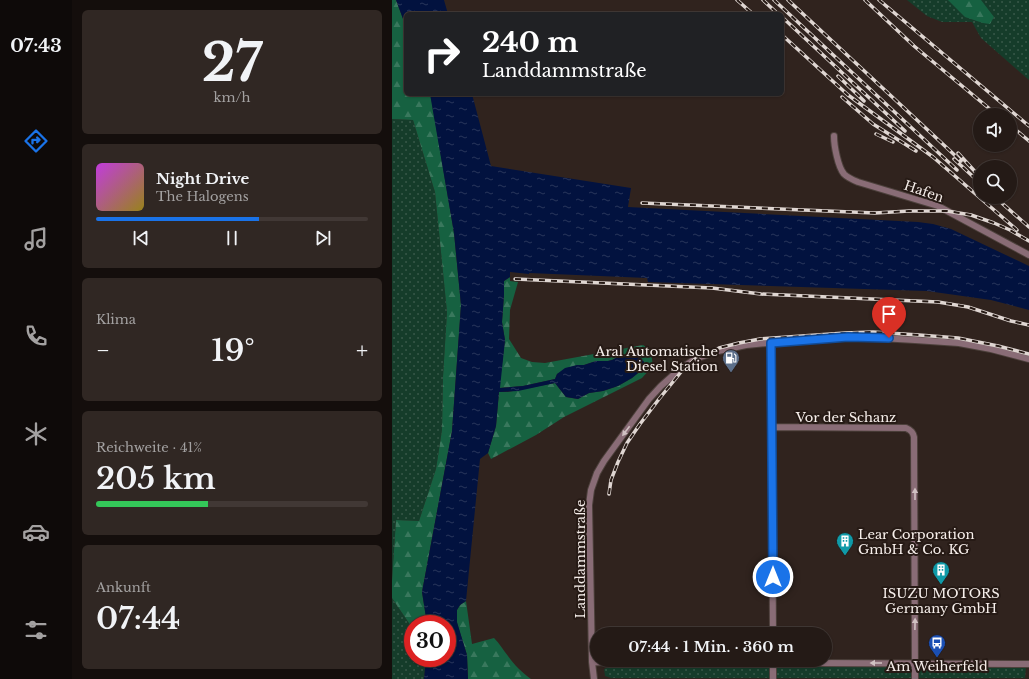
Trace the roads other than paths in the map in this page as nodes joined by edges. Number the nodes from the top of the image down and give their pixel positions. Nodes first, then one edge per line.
1 (834, 136) dead end
2 (1029, 255) edge
3 (771, 343) junction
4 (1029, 359) edge
5 (772, 427) junction
6 (591, 627) edge
7 (773, 627) edge
8 (832, 662) edge
9 (915, 663) junction
10 (1029, 664) edge
11 (593, 667) edge
12 (773, 667) edge
13 (594, 679) edge
14 (774, 679) edge
15 (915, 679) edge

1 - 2 street, Hafen
3 - 4 street, Landdammstraße
3 - 5 street
3 -> 6 street, Landdammstraße
5 - 7 street
9 -> 5 street, Vor der Schanz
9 -> 8 street
9 - 10 street
9 - 15 street, Vor der Schanz
11 - 13 street, Landdammstraße
12 - 14 street

